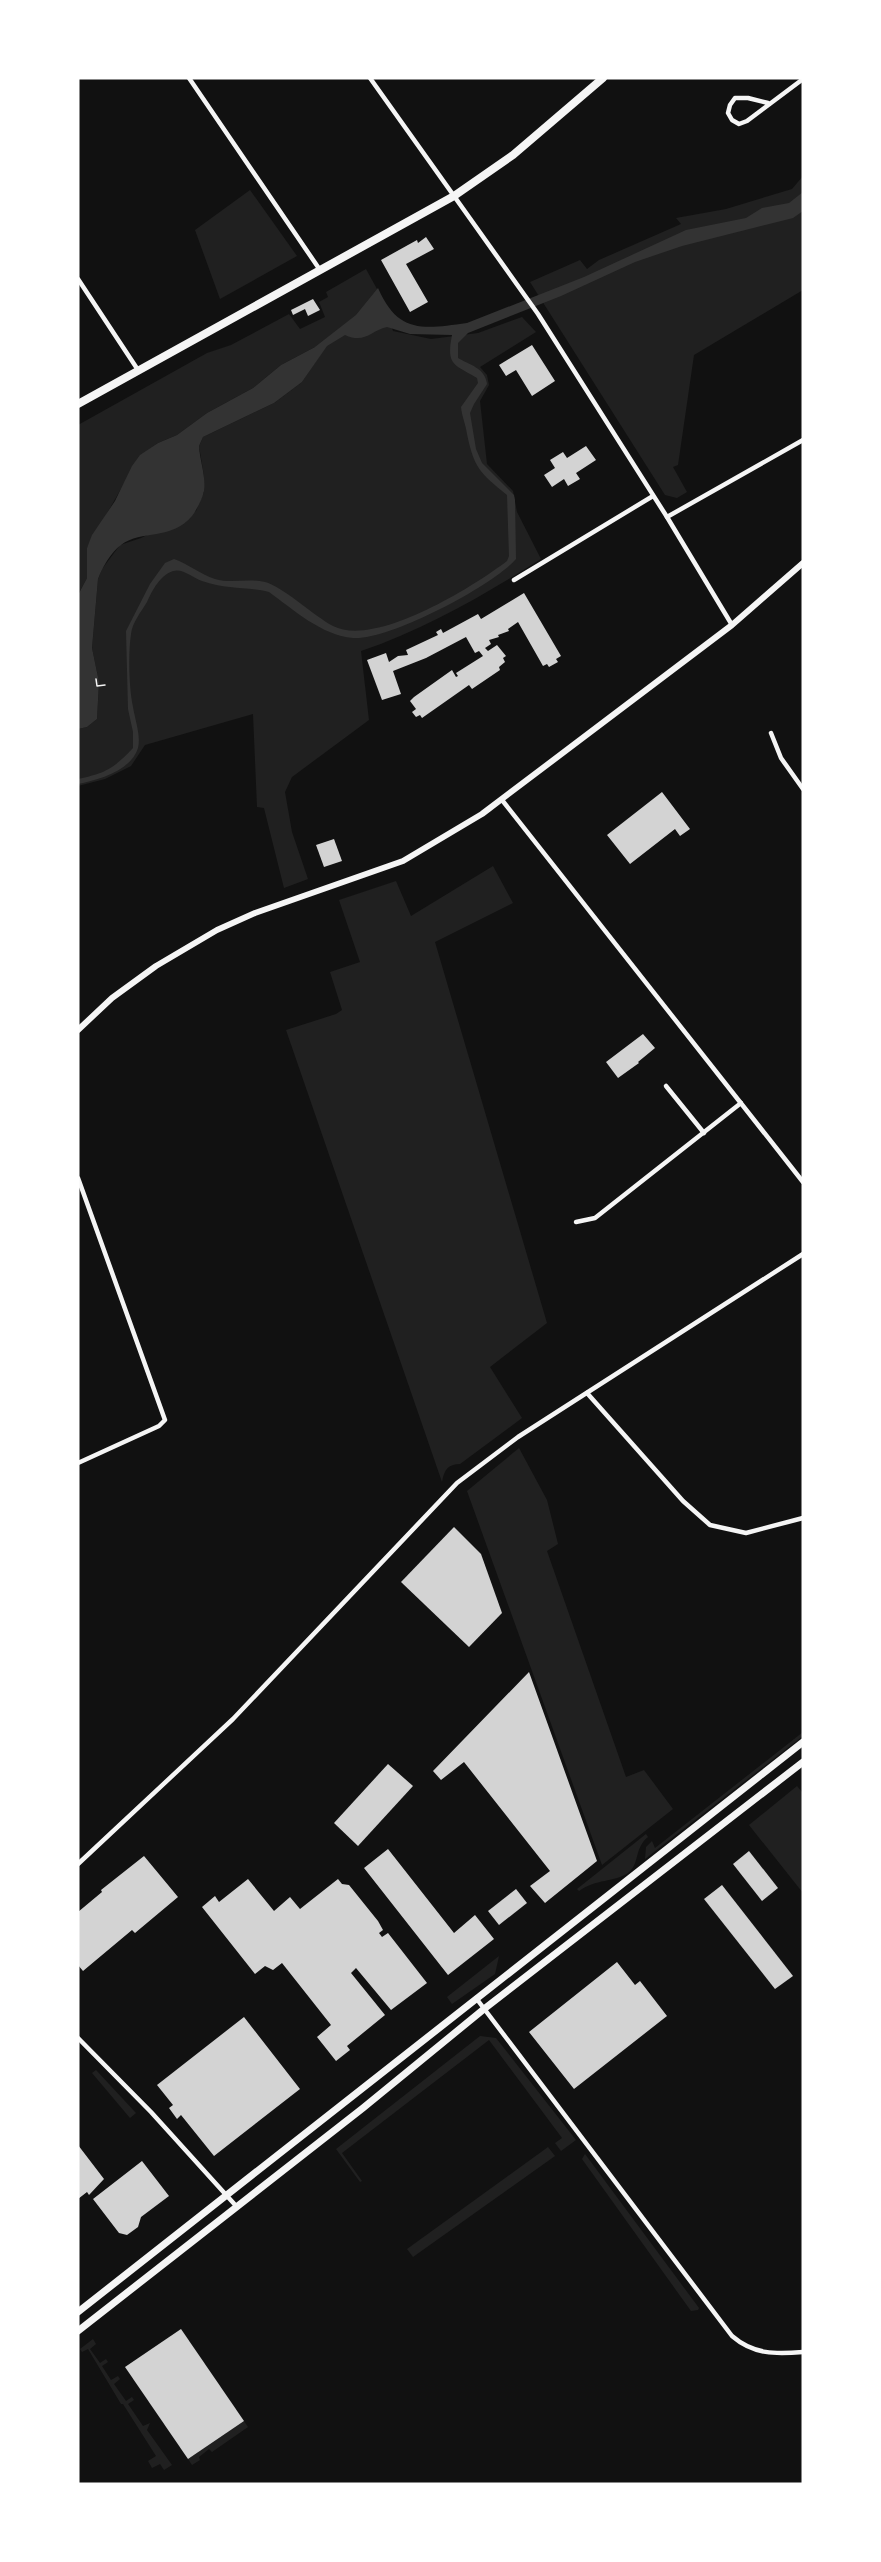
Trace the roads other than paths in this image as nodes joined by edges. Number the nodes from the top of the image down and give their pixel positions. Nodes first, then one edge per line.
1 (189, 78) edge
2 (370, 78) edge
3 (603, 78) edge
4 (803, 79) edge
5 (768, 103) junction
6 (454, 196) junction
7 (320, 270) junction
8 (78, 279) edge
9 (138, 370) junction
10 (78, 404) edge
11 (803, 440) edge
12 (653, 496) junction
13 (667, 517) junction
14 (803, 563) edge
15 (514, 580) dead end
16 (732, 625) junction
17 (771, 733) dead end
18 (803, 789) edge
19 (502, 800) junction
20 (78, 1030) edge
21 (666, 1086) dead end
22 (741, 1103) junction
23 (704, 1132) junction
24 (803, 1167) edge
25 (796, 1173) junction
26 (78, 1178) edge
27 (803, 1182) edge
28 (576, 1222) dead end
29 (803, 1254) edge
30 (587, 1393) junction
31 (78, 1463) edge
32 (803, 1518) edge
33 (803, 1742) edge
34 (803, 1762) edge
35 (78, 1864) edge
36 (476, 1998) junction
37 (484, 2009) junction
38 (78, 2038) edge
39 (226, 2196) junction
40 (237, 2207) junction
41 (78, 2312) edge
42 (78, 2331) edge
43 (803, 2352) edge

1 - 7 street
2 - 6 street
3 - 6 main road
4 - 5 street
5 - 5 street
6 - 7 main road
6 - 12 street
7 - 9 main road
8 - 9 street
9 - 10 main road
11 - 13 street
12 - 13 street
12 - 15 street
13 - 16 street
14 - 16 street
16 - 19 street
17 - 18 street
19 - 20 street
19 - 22 street
21 - 23 street
22 - 23 street
22 - 25 street
23 - 28 street
24 - 25 street
25 - 27 street
26 - 31 street
29 - 30 street
30 - 32 street
30 - 35 street
33 - 36 main road
34 - 37 main road
36 - 37 street
36 - 39 main road
37 - 40 main road
37 - 43 street
38 - 39 street
39 - 40 street
39 - 41 main road
40 - 42 main road

